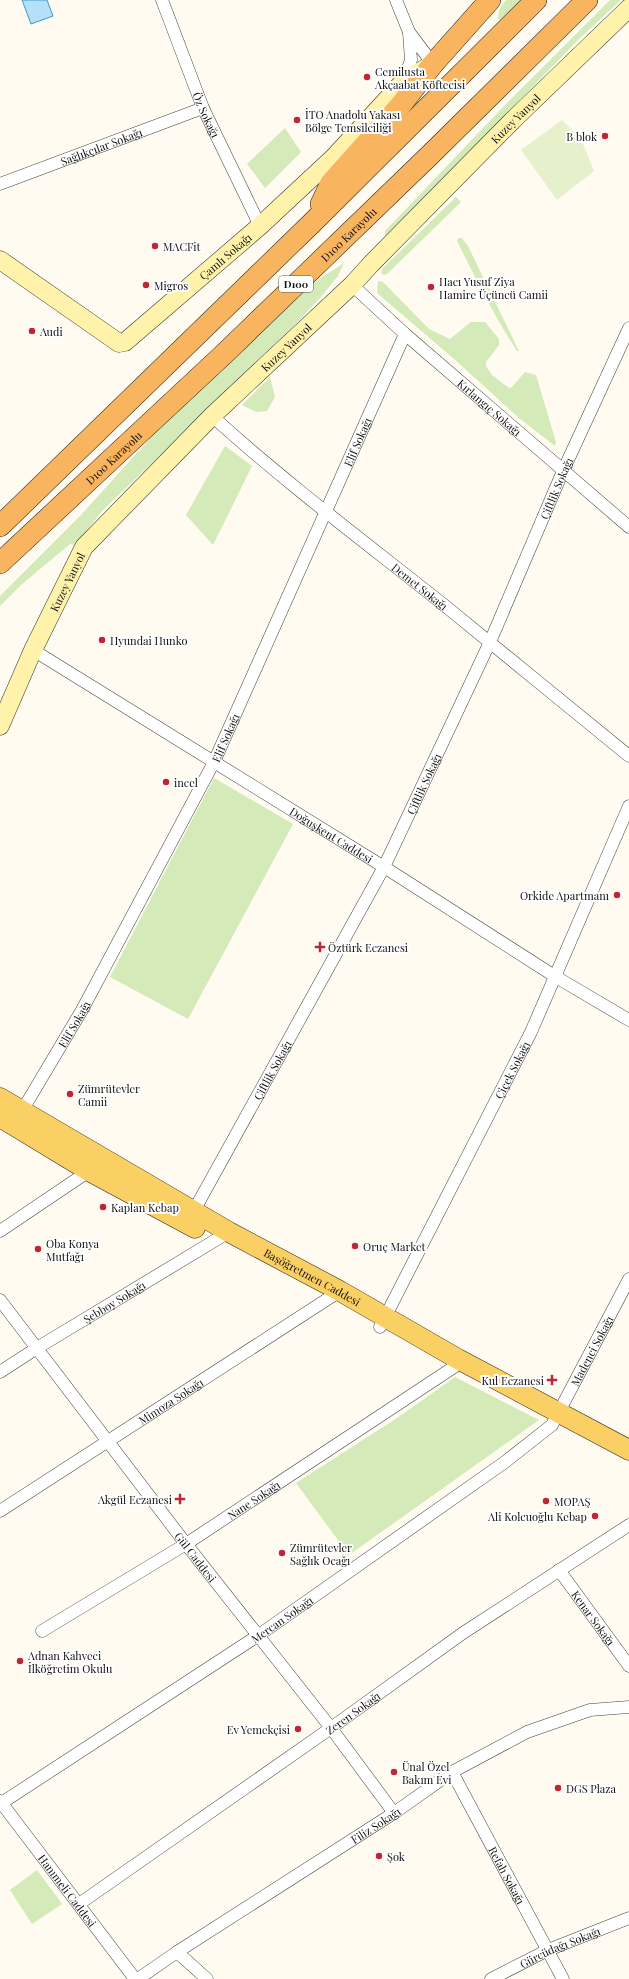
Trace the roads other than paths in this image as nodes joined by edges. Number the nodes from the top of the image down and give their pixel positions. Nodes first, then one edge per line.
1 (162, 0) edge
2 (396, 0) edge
3 (490, 0) edge
4 (536, 0) edge
5 (587, 0) edge
6 (629, 8) edge
7 (409, 32) junction
8 (433, 64) junction
9 (403, 82) junction
10 (203, 108) junction
11 (0, 184) edge
12 (312, 222) junction
13 (260, 226) junction
14 (0, 260) edge
15 (352, 285) junction
16 (629, 328) edge
17 (405, 334) junction
18 (212, 416) junction
19 (563, 471) junction
20 (22, 505) junction
21 (325, 511) junction
22 (0, 519) edge
23 (0, 526) edge
24 (629, 527) edge
25 (0, 563) edge
26 (490, 642) junction
27 (33, 650) junction
28 (0, 726) edge
29 (629, 756) edge
30 (214, 762) junction
31 (629, 806) edge
32 (384, 867) junction
33 (556, 976) junction
34 (629, 1020) edge
35 (0, 1098) edge
36 (11, 1118) edge
37 (89, 1171) junction
38 (190, 1218) junction
39 (0, 1230) edge
40 (223, 1236) junction
41 (629, 1279) edge
42 (335, 1294) junction
43 (0, 1300) edge
44 (382, 1322) junction
45 (37, 1348) junction
46 (456, 1363) junction
47 (0, 1372) edge
48 (557, 1417) junction
49 (108, 1441) junction
50 (629, 1450) edge
51 (629, 1460) edge
52 (0, 1511) edge
53 (629, 1524) edge
54 (186, 1544) junction
55 (559, 1570) junction
56 (42, 1631) dead end
57 (260, 1635) junction
58 (629, 1666) edge
59 (629, 1707) edge
60 (332, 1728) junction
61 (452, 1772) junction
62 (0, 1802) edge
63 (394, 1813) junction
64 (79, 1904) junction
65 (629, 1918) edge
66 (548, 1950) junction
67 (177, 1952) junction
68 (136, 1979) edge
69 (206, 1979) edge
70 (491, 1979) edge
71 (563, 1979) edge

1 - 10 street, Öz Sokağı
2 - 7 street
3 - 8 highway
4 - 12 highway, D100
5 - 25 highway, D100 Karayolu / D100
6 - 15 main road, Kuzey Yanyol
7 - 8 street
7 - 9 street
8 - 9 main road, Çamlı Sokağı
8 - 12 highway
9 - 13 main road, Çamlı Sokağı
10 - 11 street, Sağlıkçılar Sokağı
10 - 13 street, Öz Sokağı
12 - 20 highway, D100
13 - 14 main road, Çamlı Sokağı
15 - 17 street, Kırlangıç Sokağı
15 - 18 main road, Kuzey Yanyol
16 - 19 street, Çiftlik Sokağı
17 - 19 street, Kırlangıç Sokağı
17 - 21 street, Elif Sokağı
18 - 21 street, Demet Sokağı
18 - 27 main road, Kuzey Yanyol
19 - 24 street, Kırlangıç Sokağı
19 - 26 street, Çiftlik Sokağı
20 - 22 highway
20 - 23 highway, D100
21 - 26 street, Demet Sokağı
21 - 30 street, Elif Sokağı
26 - 29 street, Demet Sokağı
26 - 32 street, Çiftlik Sokağı
27 - 28 main road, Kuzey Yanyol
27 - 30 street, Doğuşkent Caddesi
30 - 32 street, Doğuşkent Caddesi
30 - 36 street, Elif Sokağı
31 - 33 street, Çiçek Sokağı
32 - 33 street, Doğuşkent Caddesi
32 - 38 street, Çiftlik Sokağı
33 - 34 street, Doğuşkent Caddesi
33 - 44 street, Çiçek Sokağı
35 - 36 main road, Başöğretmen Caddesi
36 - 37 main road, Başöğretmen Caddesi
36 - 38 main road, Başöğretmen Caddesi
37 - 38 main road, Başöğretmen Caddesi
37 - 39 street
38 - 40 main road, Başöğretmen Caddesi
40 - 42 main road, Başöğretmen Caddesi
40 - 45 street, Şebboy Sokağı
41 - 48 street, Madenci Sokağı
42 - 44 main road, Başöğretmen Caddesi
42 - 49 street, Mimoza Sokağı
43 - 45 street, Gül Caddesi
44 - 46 main road, Başöğretmen Caddesi
45 - 47 street, Şebboy Sokağı
45 - 49 street, Gül Caddesi
46 - 48 main road, Başöğretmen Caddesi
46 - 54 street, Nane Sokağı
48 - 50 main road, Başöğretmen Caddesi
48 - 51 main road, Başöğretmen Caddesi
48 - 57 street, Mercan Sokağı
49 - 52 street, Mimoza Sokağı
49 - 54 street, Gül Caddesi
53 - 55 street, Zeren Sokağı
54 - 56 street, Nane Sokağı
54 - 57 street, Gül Caddesi
55 - 58 street, Kenar Sokağı
55 - 60 street, Zeren Sokağı
57 - 60 street, Gül Caddesi
57 - 62 street, Mercan Sokağı
59 - 61 street, Filiz Sokağı
60 - 63 street, Gül Caddesi
60 - 64 street, Zeren Sokağı
61 - 63 street, Filiz Sokağı
61 - 66 street, Refah Sokağı
62 - 64 street, Hanımeli Caddesi
63 - 67 street, Filiz Sokağı
64 - 68 street, Hanımeli Caddesi
65 - 66 street, Gürcüdağı Sokağı
66 - 70 street, Gürcüdağı Sokağı
66 - 71 street, Refah Sokağı
67 - 68 street, Filiz Sokağı
67 - 69 street

